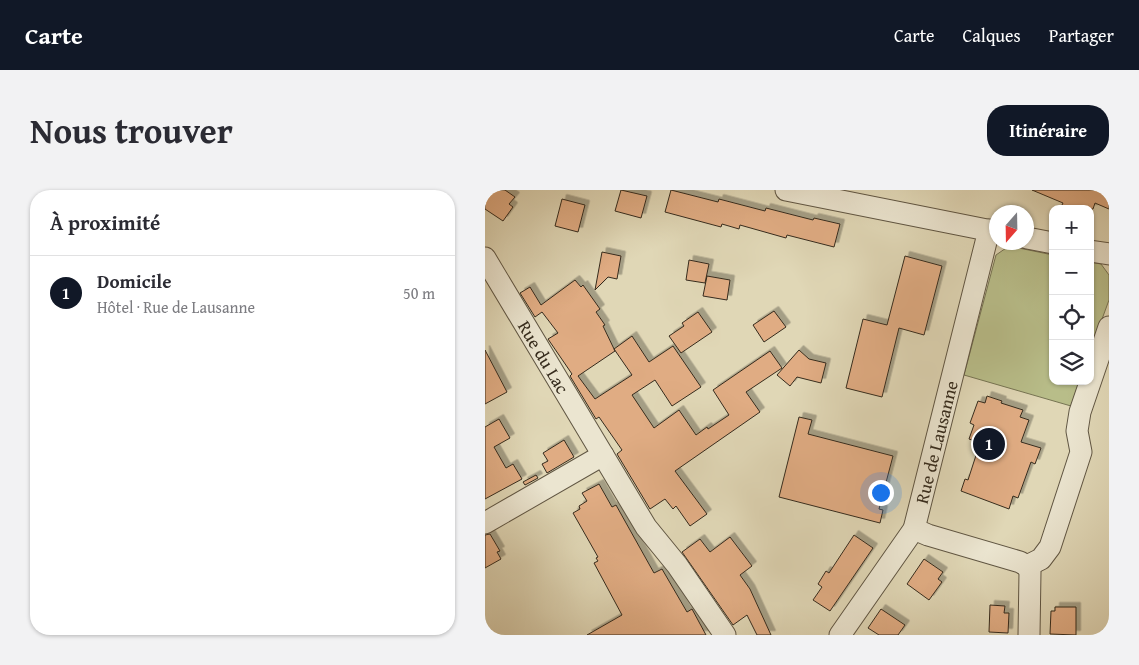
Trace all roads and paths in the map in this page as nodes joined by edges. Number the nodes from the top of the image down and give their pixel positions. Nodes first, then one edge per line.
1 (786, 190) edge
2 (989, 230) edge
3 (1034, 239) edge
4 (1049, 242) edge
5 (989, 246) edge
6 (1094, 252) edge
7 (1109, 254) edge
8 (485, 258) edge
9 (1109, 327) edge
10 (603, 455) junction
11 (485, 523) edge
12 (914, 529) junction
13 (1027, 566) junction
14 (843, 634) edge
15 (725, 635) edge
16 (1029, 635) edge

1 - 2 street
3 - 4 street
5 - 12 street, Rue de Lausanne
6 - 7 street
8 - 10 street, Rue du Lac
9 - 13 street
10 - 11 street
10 - 15 street, Rue du Lac
12 - 13 street
12 - 14 street, Rue de Lausanne
13 - 16 street

